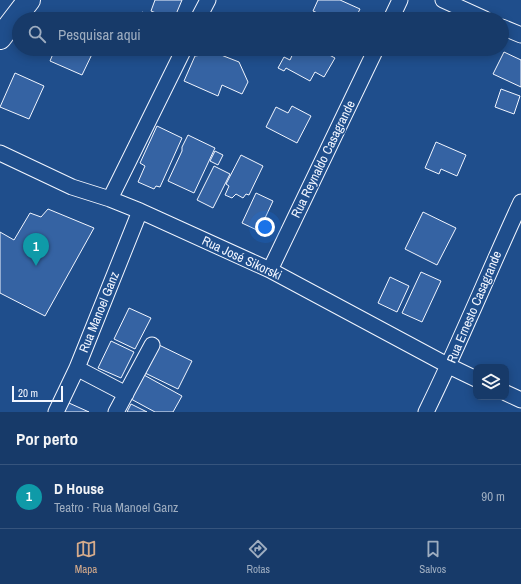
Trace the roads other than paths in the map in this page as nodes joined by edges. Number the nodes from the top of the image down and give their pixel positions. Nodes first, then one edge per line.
1 (29, 0) edge
2 (208, 0) edge
3 (400, 0) edge
4 (443, 0) edge
5 (20, 12) edge
6 (202, 12) edge
7 (394, 12) edge
8 (470, 12) edge
9 (12, 22) edge
10 (509, 30) edge
11 (521, 36) edge
12 (0, 38) edge
13 (181, 56) edge
14 (373, 56) edge
15 (0, 153) edge
16 (110, 199) junction
17 (521, 202) edge
18 (140, 210) junction
19 (270, 270) junction
20 (152, 344) dead end
21 (449, 366) junction
22 (77, 368) junction
23 (473, 378) edge
24 (126, 394) junction
25 (509, 394) edge
26 (521, 400) edge
27 (56, 412) edge
28 (116, 412) edge
29 (426, 412) edge

1 - 5 street
2 - 6 street
3 - 7 street
4 - 8 street
9 - 12 street
10 - 11 street
13 - 16 street
14 - 19 street, Rua Reynaldo Casagrande
15 - 16 street, Rua José Sikorski
16 - 18 street, Rua José Sikorski
17 - 21 street, Rua Ernesto Casagrande
18 - 19 street, Rua José Sikorski
18 - 22 street, Rua Manoel Ganz
19 - 21 street, Rua José Sikorski
20 - 24 street
21 - 23 street, Rua José Sikorski
21 - 29 street, Rua Ernesto Casagrande
22 - 24 street
22 - 27 street, Rua Manoel Ganz
24 - 28 street
25 - 26 street

